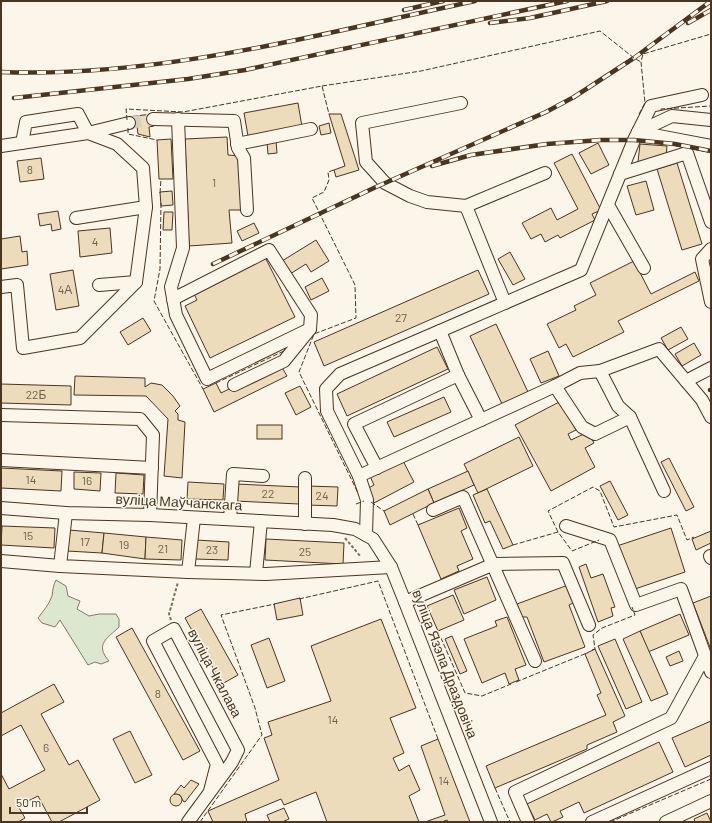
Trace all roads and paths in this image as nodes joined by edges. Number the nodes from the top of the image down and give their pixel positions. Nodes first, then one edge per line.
1 (702, 95) dead end
2 (461, 103) dead end
3 (153, 119) tunnel mouth
4 (178, 119) junction
5 (711, 120) edge
6 (129, 123) tunnel mouth
7 (311, 129) dead end
8 (638, 132) junction
9 (88, 134) junction
10 (22, 143) junction
11 (238, 144) junction
12 (1, 146) edge
13 (711, 146) edge
14 (545, 173) dead end
15 (620, 174) junction
16 (608, 205) junction
17 (466, 206) junction
18 (146, 207) junction
19 (247, 210) dead end
20 (76, 218) dead end
21 (711, 222) edge
22 (711, 249) edge
23 (644, 268) dead end
24 (136, 282) junction
25 (99, 285) dead end
26 (1, 287) edge
27 (173, 299) junction
28 (711, 302) edge
29 (506, 303) junction
30 (310, 329) junction
31 (440, 331) junction
32 (711, 368) edge
33 (600, 371) junction
34 (458, 375) junction
35 (686, 381) junction
36 (234, 385) dead end
37 (556, 386) junction
38 (1, 415) edge
39 (711, 417) edge
40 (630, 418) junction
41 (481, 420) junction
42 (1, 460) edge
43 (152, 468) junction
44 (377, 468) junction
45 (263, 476) dead end
46 (359, 476) junction
47 (305, 478) dead end
48 (664, 491) dead end
49 (1, 508) edge
50 (433, 510) dead end
51 (66, 513) junction
52 (150, 515) junction
53 (194, 518) junction
54 (230, 519) junction
55 (261, 521) junction
56 (304, 524) junction
57 (566, 526) dead end
58 (355, 529) joint
59 (366, 535) junction
60 (1, 561) edge
61 (494, 564) junction
62 (60, 566) junction
63 (391, 567) junction
64 (185, 572) junction
65 (256, 573) junction
66 (405, 602) junction
67 (589, 625) dead end
68 (174, 629) junction
69 (705, 656) junction
70 (535, 661) dead end
71 (711, 672) edge
72 (711, 768) edge
73 (210, 791) junction
74 (711, 801) edge
75 (188, 822) edge
76 (491, 822) edge
77 (528, 822) edge
78 (592, 822) edge
79 (666, 822) edge

1 - 8 street
2 - 17 street
3 - 4 street
4 - 11 street
4 - 27 street
5 - 8 street
6 - 9 street
7 - 11 street
8 - 13 street
8 - 15 street
9 - 10 street
9 - 10 street
9 - 18 street
10 - 12 street
11 - 19 street
14 - 17 street
15 - 16 street
15 - 21 street
16 - 23 street
16 - 29 street
17 - 29 street
18 - 20 street
18 - 24 street
22 - 28 street
24 - 25 street
24 - 26 street
27 - 30 street
27 - 30 street
29 - 31 street
30 - 36 street
31 - 34 street
31 - 46 street
32 - 35 street
33 - 35 street
33 - 37 street
33 - 40 street
34 - 41 street
34 - 44 street
35 - 39 street
37 - 40 street
37 - 41 street
38 - 43 street
40 - 48 street
41 - 44 street
42 - 43 street
43 - 52 street
44 - 46 street
45 - 54 street
46 - 59 street
47 - 56 street
49 - 51 street, вуліца Маўчанскага
50 - 61 street
51 - 52 street, вуліца Маўчанскага
51 - 62 street
52 - 53 street, вуліца Маўчанскага
53 - 54 street, вуліца Маўчанскага
53 - 64 street
54 - 55 street, вуліца Маўчанскага
55 - 56 street, вуліца Маўчанскага
55 - 65 street
56 - 58 street, вуліца Маўчанскага
57 - 69 street
58 - 59 street, вуліца Язэпа Драздовіча
59 - 63 street, вуліца Язэпа Драздовіча
60 - 62 street
61 - 66 street
61 - 67 street
61 - 70 street
62 - 64 street
63 - 65 street
63 - 66 street, вуліца Язэпа Драздовіча
64 - 65 street
64 - 68 path
66 - 76 street, вуліца Язэпа Драздовіча
68 - 73 street, вуліца Чкалава
68 - 73 street, вуліца Чкалава
69 - 71 street
69 - 77 street
72 - 78 street
73 - 75 street, вуліца Чкалава
74 - 79 street

